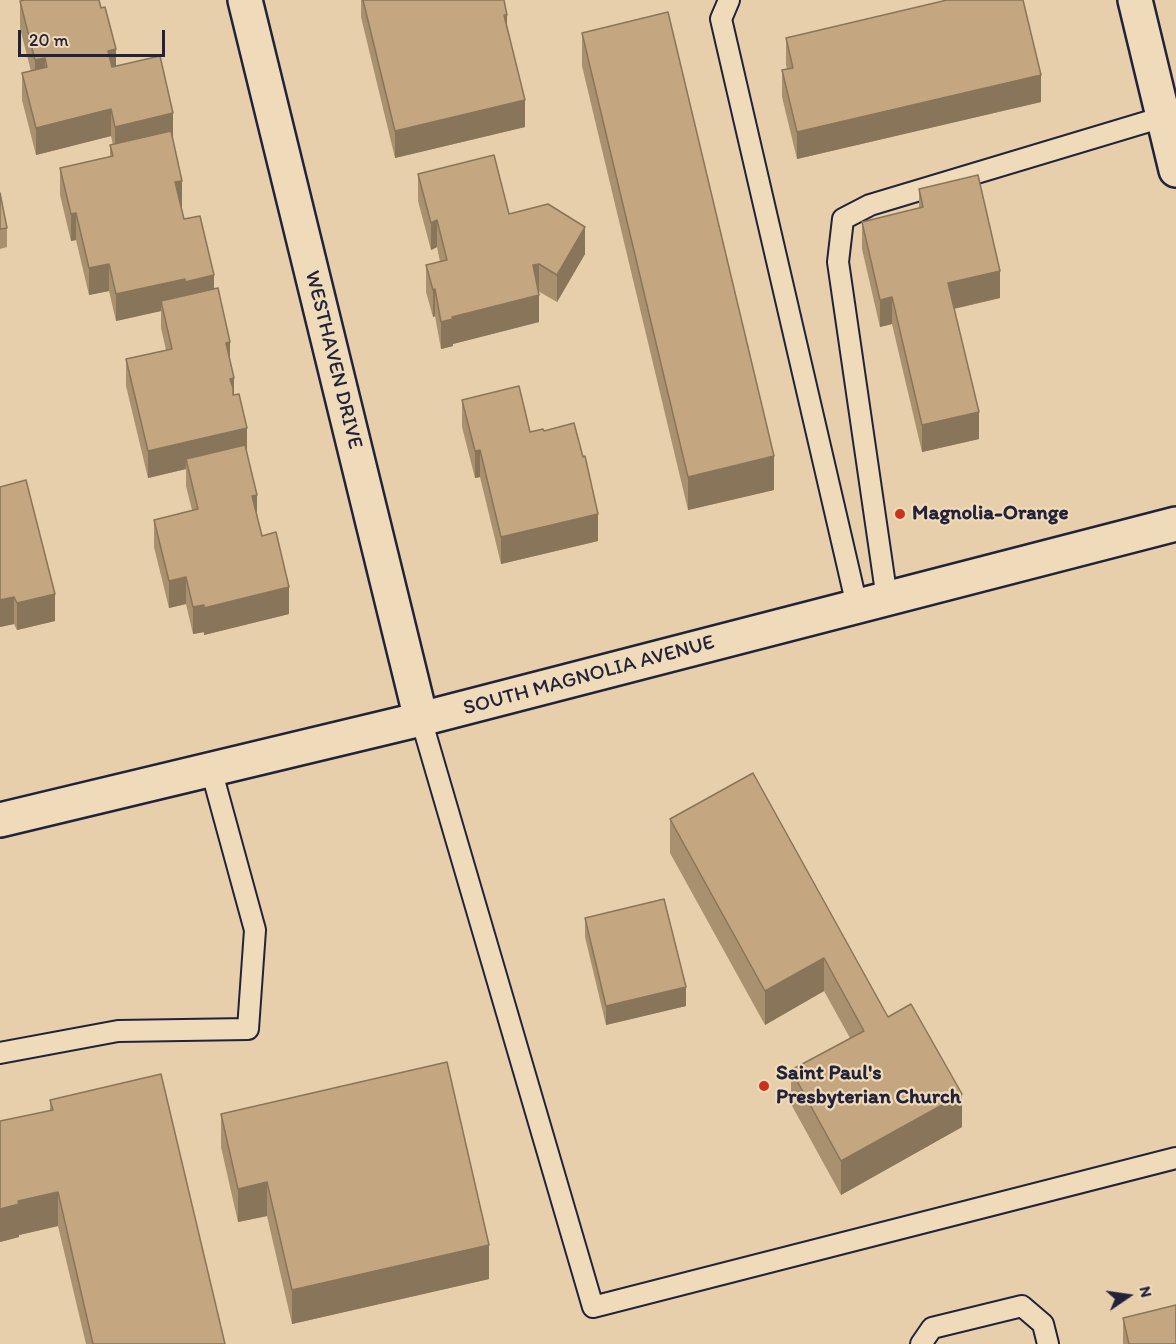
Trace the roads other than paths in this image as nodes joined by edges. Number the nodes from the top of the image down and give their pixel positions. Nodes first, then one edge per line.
1 (245, 0) edge
2 (729, 0) edge
3 (1135, 0) edge
4 (1163, 117) junction
5 (1176, 170) edge
6 (1176, 524) edge
7 (872, 602) junction
8 (421, 720) junction
9 (211, 769) junction
10 (0, 820) edge
11 (0, 1053) edge
12 (1176, 1158) edge
13 (921, 1344) edge
14 (1048, 1344) edge

1 - 8 main road, WESTHAVEN DRIVE
2 - 7 lane
3 - 4 main road
4 - 5 main road
4 - 7 lane
6 - 7 main road, SOUTH MAGNOLIA AVENUE
7 - 8 main road, SOUTH MAGNOLIA AVENUE
8 - 9 main road, SOUTH MAGNOLIA AVENUE
8 - 12 lane
9 - 10 main road, SOUTH MAGNOLIA AVENUE
9 - 11 lane
13 - 14 lane

